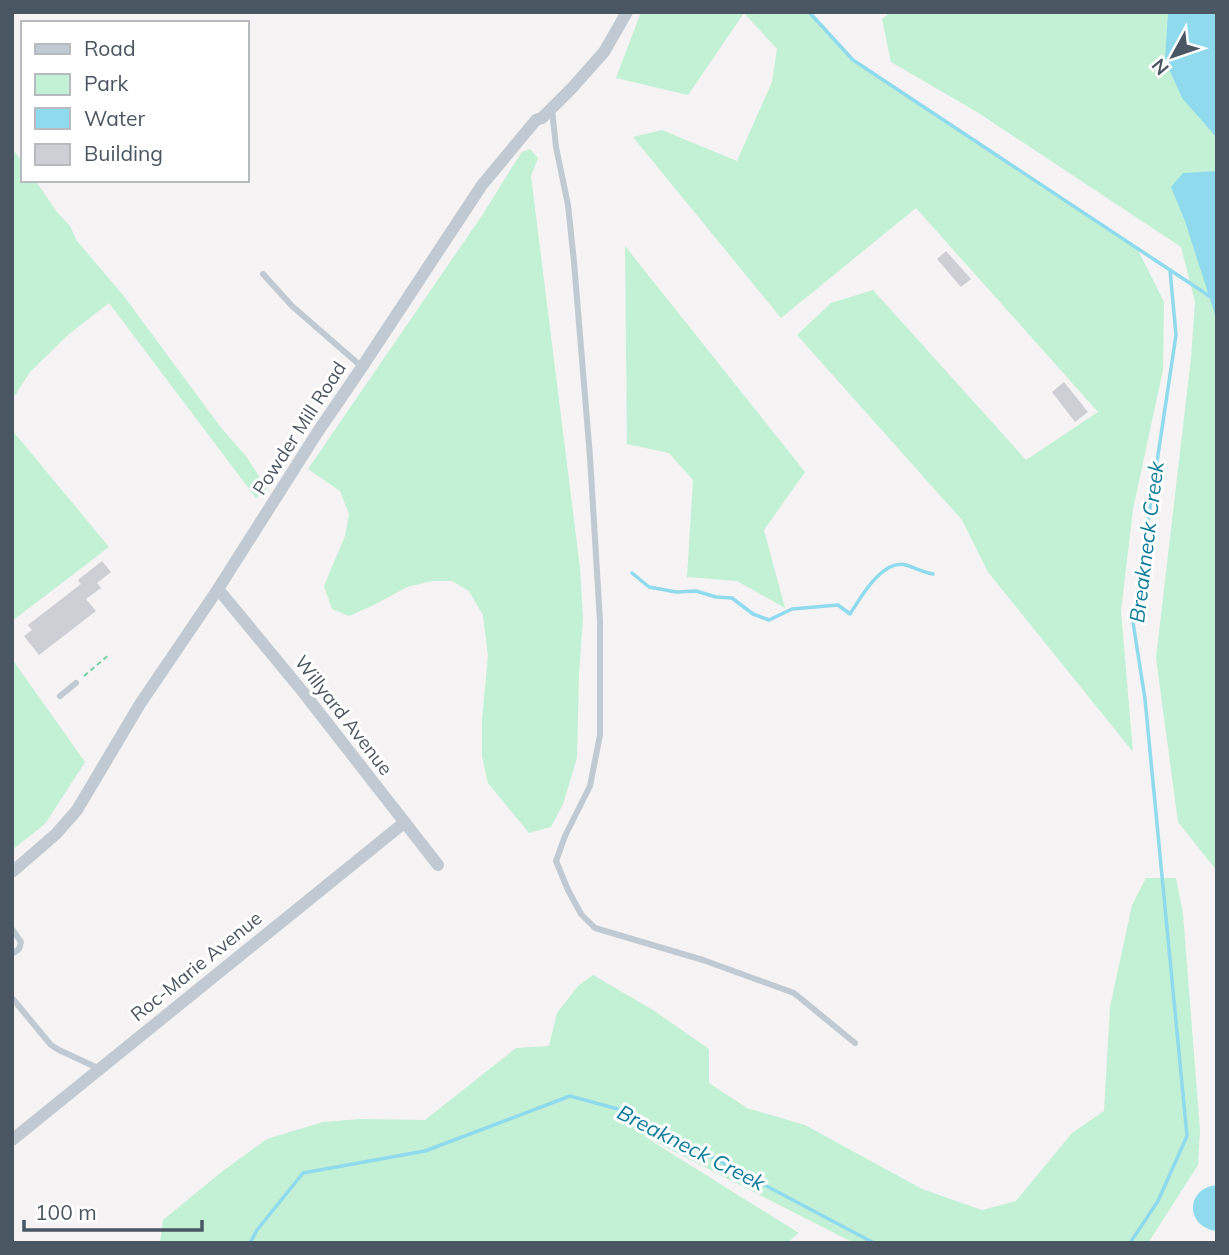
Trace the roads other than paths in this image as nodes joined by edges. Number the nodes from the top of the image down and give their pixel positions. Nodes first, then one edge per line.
1 (627, 12) edge
2 (552, 108) junction
3 (263, 274) dead end
4 (362, 367) junction
5 (218, 589) junction
6 (76, 683) road end
7 (60, 696) dead end
8 (405, 822) junction
9 (438, 865) dead end
10 (12, 872) edge
11 (12, 929) edge
12 (12, 954) edge
13 (12, 998) edge
14 (855, 1043) dead end
15 (100, 1069) junction
16 (12, 1140) edge

1 - 2 street, Powder Mill Road
2 - 4 street, Powder Mill Road
2 - 14 lane
3 - 4 lane
4 - 5 street, Powder Mill Road
5 - 8 street, Willyard Avenue
5 - 10 street, Powder Mill Road
6 - 7 lane
8 - 9 street, Willyard Avenue
8 - 15 street, Roc-Marie Avenue
11 - 12 lane
13 - 15 lane
15 - 16 street, Roc-Marie Avenue

